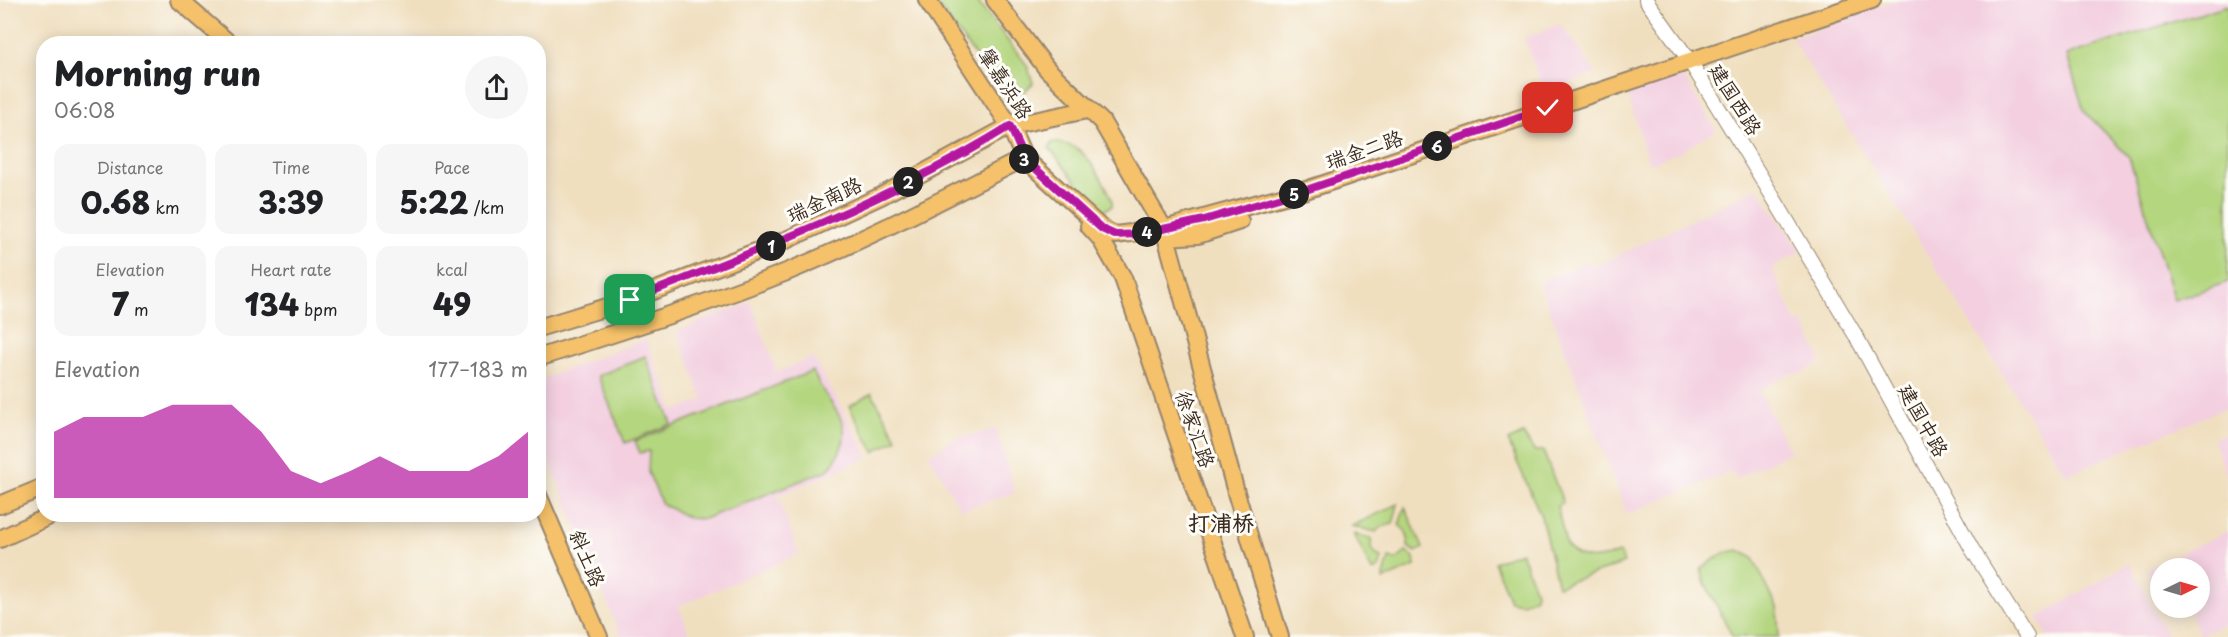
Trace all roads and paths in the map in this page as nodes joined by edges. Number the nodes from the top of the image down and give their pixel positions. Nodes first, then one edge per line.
1 (179, 0) edge
2 (927, 0) edge
3 (995, 0) edge
4 (1646, 0) edge
5 (1872, 0) edge
6 (221, 36) edge
7 (1689, 60) junction
8 (1087, 110) junction
9 (1010, 126) junction
10 (1024, 158) junction
11 (1788, 222) joint
12 (1165, 233) junction
13 (1100, 238) joint
14 (546, 326) edge
15 (546, 355) edge
16 (36, 490) edge
17 (0, 505) edge
18 (546, 514) edge
19 (37, 522) edge
20 (0, 539) edge
21 (599, 637) edge
22 (1245, 637) edge
23 (1280, 637) edge
24 (2027, 637) edge

1 - 6 main road
2 - 9 main road, 肇嘉浜路
3 - 8 main road, 肇嘉浜路
4 - 7 street, 建国西路
5 - 7 main road
7 - 11 street, 建国西路
7 - 12 main road
8 - 9 main road, 瑞金南路
8 - 12 main road, 肇嘉浜路
9 - 10 main road, 肇嘉浜路
9 - 14 main road, 瑞金南路
10 - 12 main road
10 - 13 main road, 肇嘉浜路
10 - 15 main road
11 - 24 street, 建国中路
12 - 23 main road, 徐家汇路
13 - 22 main road, 徐家汇路
16 - 17 main road
18 - 21 main road, 斜土路
19 - 20 main road

